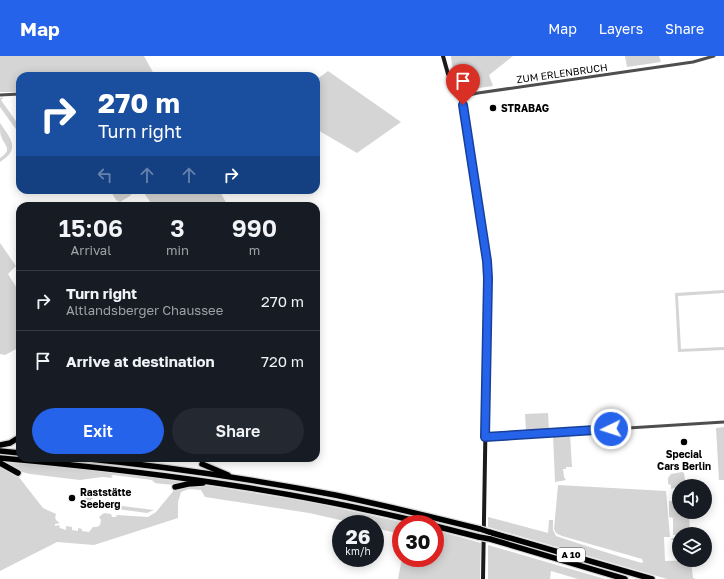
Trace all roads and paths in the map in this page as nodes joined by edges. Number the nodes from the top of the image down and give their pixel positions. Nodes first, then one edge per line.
1 (443, 56) edge
2 (714, 56) edge
3 (16, 94) edge
4 (0, 95) edge
5 (460, 97) junction
6 (724, 422) edge
7 (485, 437) junction
8 (16, 439) edge
9 (0, 445) edge
10 (0, 451) edge
11 (16, 453) edge
12 (0, 458) edge
13 (16, 459) edge
14 (44, 462) edge
15 (114, 462) edge
16 (0, 463) edge
17 (202, 464) dead end
18 (18, 473) dead end
19 (240, 479) junction
20 (219, 483) junction
21 (174, 487) dead end
22 (392, 516) edge
23 (444, 528) edge
24 (483, 579) edge
25 (625, 579) edge
26 (652, 579) edge

1 - 5 street
2 - 5 street, ZUM ERLENBRUCH
3 - 4 street
5 - 7 street
6 - 7 street
7 - 24 street
8 - 9 highway
10 - 11 highway
12 - 13 highway
14 - 20 highway
15 - 19 highway, A 10
16 - 18 highway
17 - 19 highway
19 - 26 highway, A 10, bridge
20 - 21 highway
20 - 22 highway
23 - 25 highway, A 10, bridge

